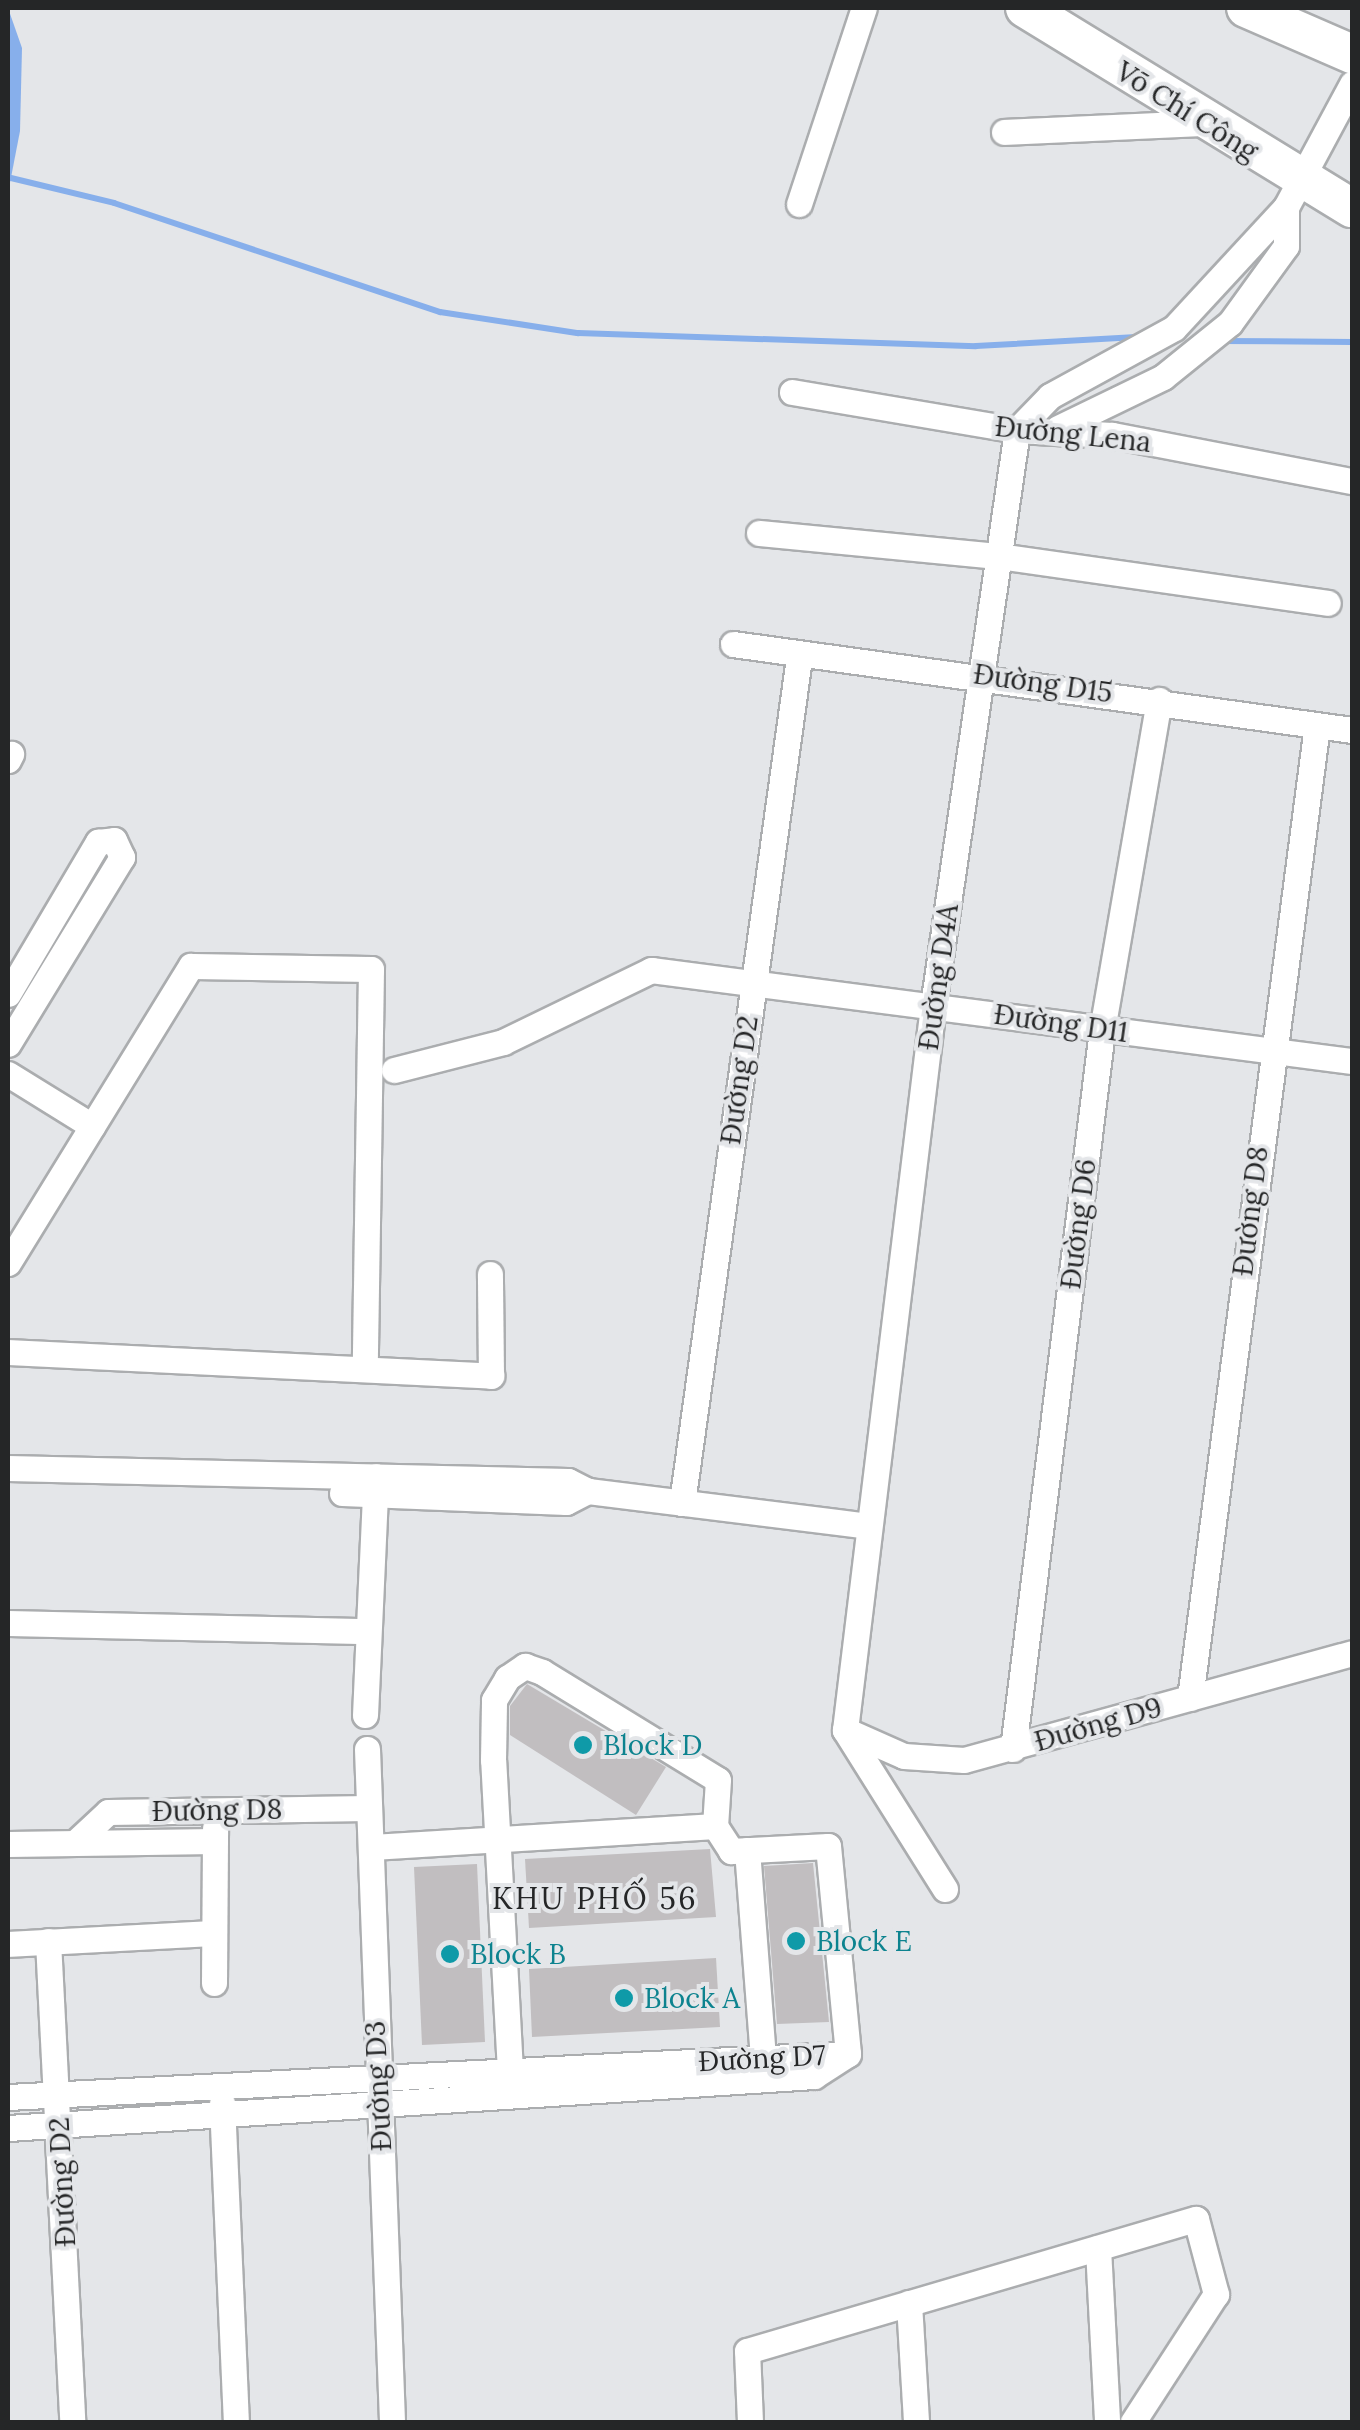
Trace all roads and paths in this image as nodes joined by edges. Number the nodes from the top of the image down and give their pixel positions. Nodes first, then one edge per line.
1 (864, 8) edge
2 (1025, 8) edge
3 (1246, 8) edge
4 (1289, 12) edge
5 (1352, 54) edge
6 (1352, 84) edge
7 (1206, 123) junction
8 (1004, 132) dead end
9 (1293, 193) junction
10 (798, 204) dead end
11 (1352, 208) edge
12 (1242, 257) junction
13 (1271, 272) junction
14 (792, 392) dead end
15 (1058, 428) junction
16 (1017, 430) junction
17 (1352, 481) edge
18 (758, 533) dead end
19 (998, 556) junction
20 (1328, 603) dead end
21 (733, 644) dead end
22 (799, 658) junction
23 (981, 673) junction
24 (1159, 700) junction
25 (1316, 726) junction
26 (1352, 730) edge
27 (752, 983) junction
28 (8, 994) edge
29 (933, 1006) junction
30 (1102, 1030) junction
31 (8, 1044) edge
32 (1270, 1049) junction
33 (1352, 1061) edge
34 (394, 1070) dead end
35 (8, 1074) edge
36 (92, 1126) junction
37 (8, 1263) edge
38 (490, 1274) dead end
39 (8, 1352) edge
40 (366, 1369) junction
41 (8, 1468) edge
42 (375, 1484) junction
43 (8, 1486) edge
44 (682, 1503) junction
45 (868, 1526) junction
46 (8, 1623) edge
47 (368, 1632) junction
48 (1352, 1653) edge
49 (1190, 1698) junction
50 (365, 1715) dead end
51 (844, 1730) junction
52 (367, 1749) dead end
53 (1012, 1749) junction
54 (368, 1808) junction
55 (215, 1811) junction
56 (715, 1826) junction
57 (497, 1838) junction
58 (77, 1840) junction
59 (215, 1841) junction
60 (8, 1844) edge
61 (372, 1847) junction
62 (748, 1850) junction
63 (945, 1889) dead end
64 (214, 1932) junction
65 (48, 1941) junction
66 (8, 1944) edge
67 (214, 1983) dead end
68 (848, 2054) junction
69 (762, 2057) junction
70 (510, 2071) junction
71 (376, 2078) junction
72 (220, 2086) junction
73 (58, 2094) junction
74 (8, 2097) edge
75 (379, 2106) junction
76 (224, 2118) junction
77 (62, 2126) junction
78 (8, 2128) edge
79 (1098, 2248) junction
80 (909, 2303) junction
81 (72, 2422) edge
82 (236, 2422) edge
83 (392, 2422) edge
84 (750, 2422) edge
85 (916, 2422) edge
86 (1107, 2422) edge
87 (1134, 2422) edge

1 - 10 street
2 - 7 highway, Võ Chí Công
3 - 4 highway
4 - 5 highway
6 - 9 street
7 - 8 street
7 - 9 highway, Võ Chí Công
9 - 11 highway, Võ Chí Công
9 - 12 street
9 - 13 street
12 - 13 street
12 - 16 street
13 - 15 street
14 - 16 street, Đường Lena
15 - 16 street, Đường Lena
15 - 17 street, Đường Lena
16 - 19 street, Đường D4A
18 - 19 street
19 - 20 street
19 - 23 street, Đường D4A
21 - 22 street, Đường D15
22 - 23 street, Đường D15
22 - 27 street, Đường D2
23 - 24 street, Đường D15
23 - 29 street, Đường D4A
24 - 25 street, Đường D15
24 - 30 street, Đường D6
25 - 26 street, Đường D15
25 - 32 street, Đường D8
27 - 29 street, Đường D11
27 - 34 street, Đường D11
27 - 44 street, Đường D2
28 - 31 street
29 - 30 street, Đường D11
29 - 45 street, Đường D4A
30 - 32 street, Đường D11
30 - 53 street, Đường D6
32 - 33 street, Đường D11
32 - 49 street, Đường D8
35 - 36 street
36 - 37 street
36 - 40 street
38 - 40 street
39 - 40 street
41 - 42 street
42 - 43 street
42 - 44 street
42 - 47 street
44 - 45 street
45 - 51 street, Đường D4A
46 - 47 street
47 - 50 street
48 - 49 street, Đường D9
49 - 53 street, Đường D9
51 - 53 street, Đường D9
51 - 63 street
52 - 54 street, Đường D3
54 - 55 street, Đường D8
54 - 61 street, Đường D3
55 - 58 street, Đường D8
55 - 59 street
56 - 57 street
56 - 57 street
56 - 62 street
57 - 61 street
57 - 70 street
58 - 59 street, Đường D8
58 - 60 street, Đường D8
59 - 64 street
61 - 71 street, Đường D3
62 - 68 street
62 - 69 street
64 - 65 street
64 - 67 street
65 - 66 street
65 - 73 street, Đường D2
68 - 69 street, Đường D7
68 - 75 street, Đường D7
69 - 70 street, Đường D7
70 - 71 street, Đường D7
71 - 72 street, Đường D7
71 - 75 street, Đường D3
72 - 73 street, Đường D7
72 - 76 street
73 - 74 street, Đường D7
73 - 77 street, Đường D2
75 - 76 street, Đường D7
75 - 83 street, Đường D3
76 - 77 street, Đường D7
76 - 82 street
77 - 78 street, Đường D7
77 - 81 street, Đường D2
79 - 80 street
79 - 86 street
79 - 87 street
80 - 84 street
80 - 85 street

